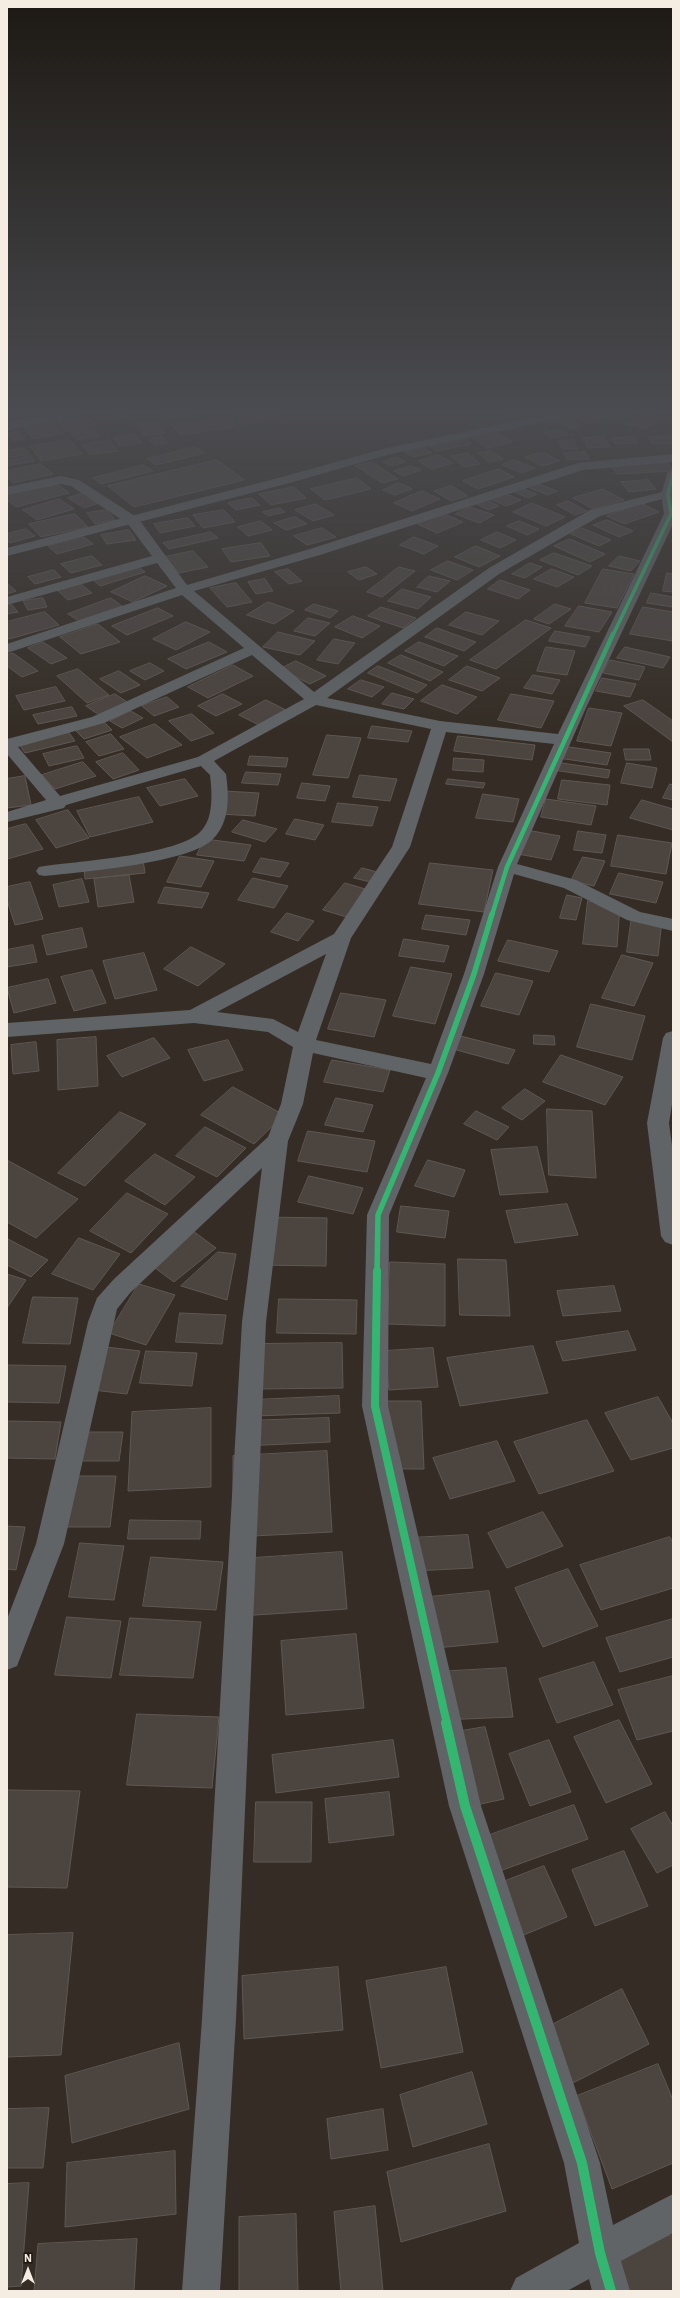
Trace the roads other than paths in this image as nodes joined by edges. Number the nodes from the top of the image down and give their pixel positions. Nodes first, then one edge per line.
1 (133, 521) edge
2 (134, 521) edge
3 (410, 521) edge
4 (580, 521) edge
5 (661, 521) edge
6 (7, 552) edge
7 (160, 558) junction
8 (184, 590) junction
9 (7, 600) edge
10 (7, 649) edge
11 (254, 649) junction
12 (314, 700) junction
13 (440, 726) junction
14 (564, 740) junction
15 (7, 744) edge
16 (204, 760) junction
17 (58, 804) junction
18 (7, 817) edge
19 (507, 868) junction
20 (45, 871) dead end
21 (673, 925) edge
22 (341, 938) junction
23 (194, 1016) junction
24 (7, 1030) edge
25 (673, 1038) edge
26 (304, 1044) junction
27 (438, 1073) junction
28 (669, 1076) edge
29 (277, 1141) junction
30 (673, 1236) edge
31 (7, 1656) edge
32 (673, 2213) edge
33 (600, 2253) junction
34 (201, 2291) edge
35 (529, 2291) edge
36 (611, 2291) edge

1 - 6 street
2 - 7 street
3 - 8 street
4 - 12 street
5 - 14 street
7 - 8 street
7 - 9 street
8 - 10 street
8 - 11 street
11 - 12 street
11 - 15 street
12 - 13 street
12 - 16 street
13 - 14 street
13 - 22 street
14 - 19 street
15 - 17 street
16 - 17 street
16 - 20 street
17 - 18 street
19 - 21 street
19 - 27 street
22 - 23 street
22 - 26 street
23 - 24 street
23 - 26 street
25 - 28 street
26 - 27 street
26 - 29 street
27 - 33 street
28 - 30 street
29 - 31 street
29 - 34 street
32 - 33 street
33 - 35 street
33 - 36 street

